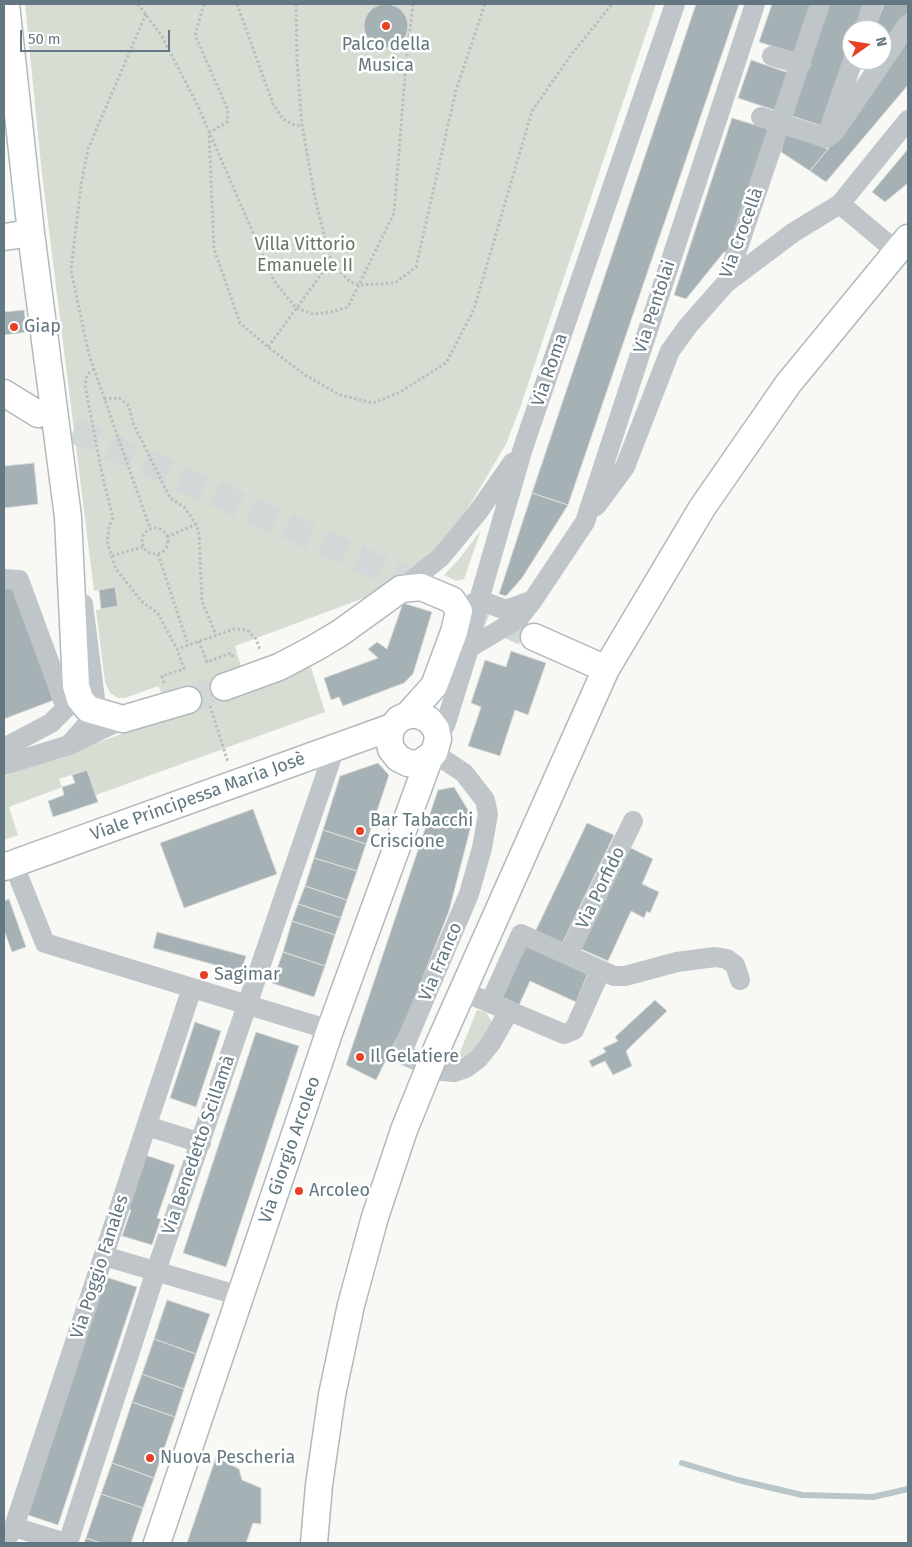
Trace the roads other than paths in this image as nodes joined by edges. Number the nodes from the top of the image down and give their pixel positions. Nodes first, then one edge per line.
1 (6, 4) edge
2 (675, 4) edge
3 (755, 4) edge
4 (820, 4) edge
5 (873, 4) edge
6 (867, 20) edge
7 (908, 24) edge
8 (772, 56) dead end
9 (801, 64) junction
10 (850, 70) edge
11 (761, 118) dead end
12 (908, 120) edge
13 (782, 124) junction
14 (826, 138) junction
15 (840, 204) junction
16 (31, 233) junction
17 (4, 237) edge
18 (896, 252) edge
19 (726, 283) junction
20 (4, 393) edge
21 (4, 409) edge
22 (523, 448) junction
23 (68, 517) junction
24 (585, 522) junction
25 (4, 579) edge
26 (401, 589) junction
27 (533, 600) junction
28 (469, 605) junction
29 (534, 637) tunnel mouth
30 (469, 648) junction
31 (606, 669) junction
32 (71, 697) junction
33 (94, 711) junction
34 (123, 719) junction
35 (400, 721) junction
36 (68, 745) junction
37 (4, 748) edge
38 (335, 748) junction
39 (434, 750) junction
40 (4, 765) edge
41 (633, 821) dead end
42 (9, 865) edge
43 (568, 955) junction
44 (600, 970) junction
45 (740, 980) dead end
46 (192, 988) junction
47 (462, 991) junction
48 (490, 1003) junction
49 (246, 1005) junction
50 (509, 1011) junction
51 (330, 1030) junction
52 (147, 1126) junction
53 (201, 1143) junction
54 (104, 1256) junction
55 (156, 1272) junction
56 (240, 1296) junction
57 (9, 1535) edge
58 (67, 1543) edge
59 (157, 1543) edge
60 (314, 1543) edge

1 - 16 main road
2 - 22 street, Via Roma
3 - 24 street, Via Pentolai
4 - 9 street, Via Crocellà
5 - 6 street
7 - 14 street
8 - 9 street
9 - 13 street, Via Crocellà
10 - 14 street
11 - 13 street
12 - 15 street
13 - 14 street
13 - 19 street, Via Crocellà
15 - 18 street
15 - 19 street
16 - 17 main road
16 - 23 main road
18 - 31 main road
19 - 24 street, Via Crocellà
20 - 21 main road
22 - 26 street
22 - 28 street, Via Roma
23 - 32 main road
23 - 33 street
24 - 27 street, Via Pentolai
25 - 32 street
26 - 28 main road
26 - 34 main road
27 - 28 street
27 - 30 street, Via Pentolai
28 - 30 street, Via Roma
28 - 35 main road
29 - 31 main road
30 - 39 street, Via Roma
31 - 47 main road
32 - 33 main road
32 - 37 street
33 - 34 main road
33 - 36 street
34 - 36 street
35 - 38 main road, Viale Principessa Maria Josè
35 - 39 main road
35 - 39 main road
36 - 40 street
38 - 42 main road, Viale Principessa Maria Josè
38 - 49 street, Via Benedetto Scillamà
39 - 50 street, Via Franco
39 - 51 main road, Via Giorgio Arcoleo
41 - 43 street, Via Porfido
42 - 46 street
43 - 44 street
43 - 48 street
44 - 45 street
44 - 50 street
46 - 49 street
46 - 52 street, Via Poggio Fanales
47 - 48 street
47 - 60 main road, bridge
48 - 50 street
49 - 51 street
49 - 53 street, Via Benedetto Scillamà
51 - 56 main road, Via Giorgio Arcoleo
52 - 53 street
52 - 54 street, Via Poggio Fanales
53 - 55 street, Via Benedetto Scillamà
54 - 55 street
54 - 57 street, Via Poggio Fanales
55 - 56 street
55 - 58 street, Via Benedetto Scillamà
56 - 59 main road, Via Giorgio Arcoleo
57 - 58 street

